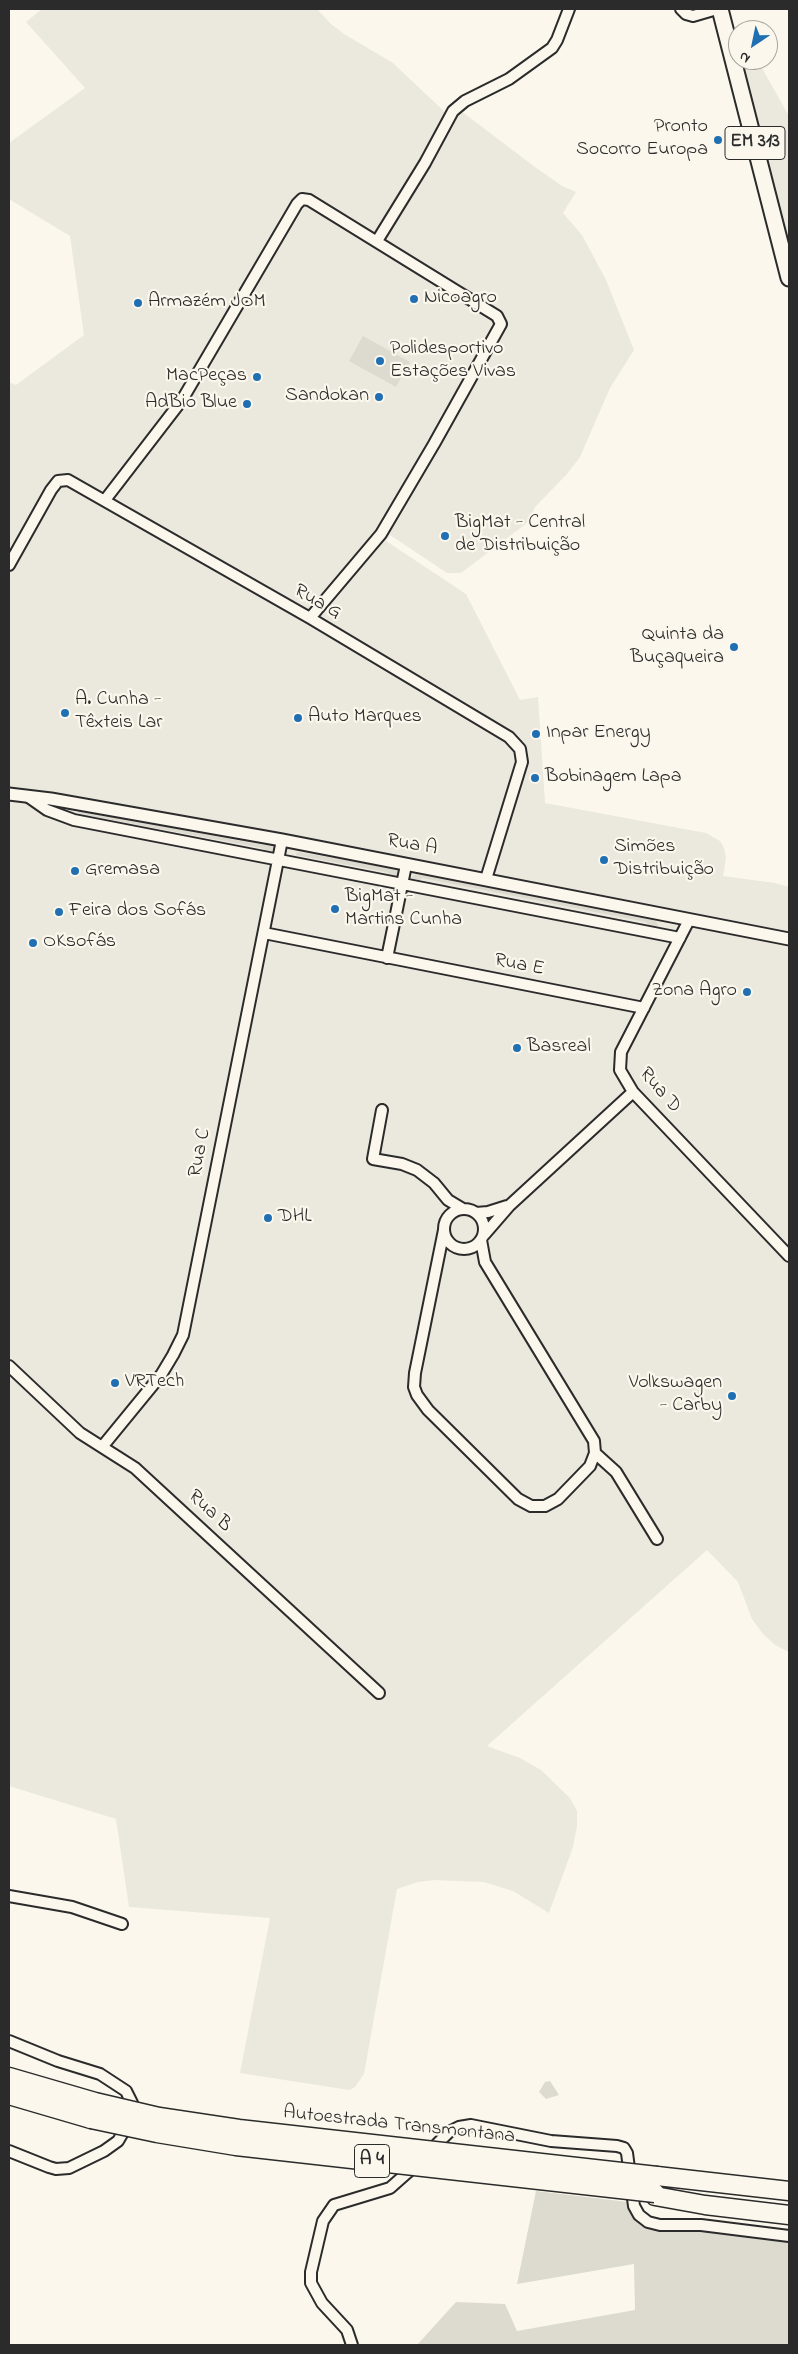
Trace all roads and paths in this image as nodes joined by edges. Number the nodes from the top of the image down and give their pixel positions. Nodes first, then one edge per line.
1 (569, 9) edge
2 (681, 9) edge
3 (718, 9) edge
4 (377, 242) junction
5 (789, 278) edge
6 (106, 500) junction
7 (9, 565) edge
8 (310, 618) junction
9 (9, 795) edge
10 (26, 796) junction
11 (282, 840) junction
12 (279, 859) junction
13 (406, 864) junction
14 (486, 879) junction
15 (402, 882) junction
16 (689, 920) junction
17 (264, 933) junction
18 (680, 938) junction
19 (789, 939) edge
20 (387, 958) junction
21 (644, 1008) junction
22 (633, 1092) junction
23 (382, 1110) dead end
24 (443, 1195) junction
25 (510, 1205) junction
26 (463, 1209) junction
27 (476, 1213) junction
28 (447, 1218) junction
29 (444, 1230) junction
30 (482, 1238) junction
31 (462, 1249) junction
32 (789, 1256) edge
33 (438, 1258) junction
34 (485, 1262) junction
35 (9, 1366) edge
36 (102, 1447) junction
37 (595, 1453) junction
38 (657, 1538) dead end
39 (379, 1693) dead end
40 (9, 1896) edge
41 (122, 1924) dead end
42 (9, 2042) edge
43 (9, 2077) edge
44 (9, 2095) edge
45 (93, 2111) junction
46 (9, 2151) edge
47 (751, 2186) junction
48 (789, 2186) edge
49 (656, 2188) junction
50 (789, 2191) edge
51 (789, 2208) edge
52 (789, 2215) edge
53 (789, 2236) edge
54 (352, 2345) edge

1 - 4 street
2 - 3 street
3 - 5 main road, EM 313
4 - 6 street
4 - 8 street
6 - 7 street, Rua G
6 - 8 street, Rua G
8 - 14 street, Rua G
9 - 10 street, Rua A
10 - 11 street, Rua A
10 - 12 street
11 - 12 street, Rua C
11 - 13 street, Rua A
12 - 15 street
12 - 17 street, Rua C
13 - 14 street, Rua A
13 - 15 street
14 - 16 street, Rua A
15 - 18 street
15 - 20 street
16 - 18 street, Rua D
16 - 19 street, Rua A
17 - 20 street, Rua E
17 - 36 street, Rua C
18 - 21 street, Rua D
20 - 21 street, Rua E
21 - 22 street, Rua D
22 - 25 street
22 - 32 street, Rua D
23 - 24 street
24 - 26 street
24 - 28 street
25 - 27 street
25 - 30 street
26 - 27 street
26 - 28 street
27 - 30 street
28 - 29 street
29 - 31 street
29 - 33 street
30 - 31 street
30 - 34 street
31 - 33 street
31 - 34 street
33 - 37 street
34 - 37 street
35 - 36 street, Rua B
36 - 39 street, Rua B
37 - 38 street
40 - 41 street
42 - 46 street
43 - 45 highway, Autoestrada Transmontana / A 4
44 - 45 highway, Autoestrada Transmontana / A 4
45 - 49 highway, Autoestrada Transmontana / A 4, bridge
45 - 49 highway, Autoestrada Transmontana / A 4, bridge
47 - 48 highway
47 - 49 highway, Autoestrada Transmontana / A 4
47 - 50 highway, Autoestrada Transmontana / A 4
49 - 51 highway, Autoestrada Transmontana / A 4
49 - 52 highway
53 - 54 street

